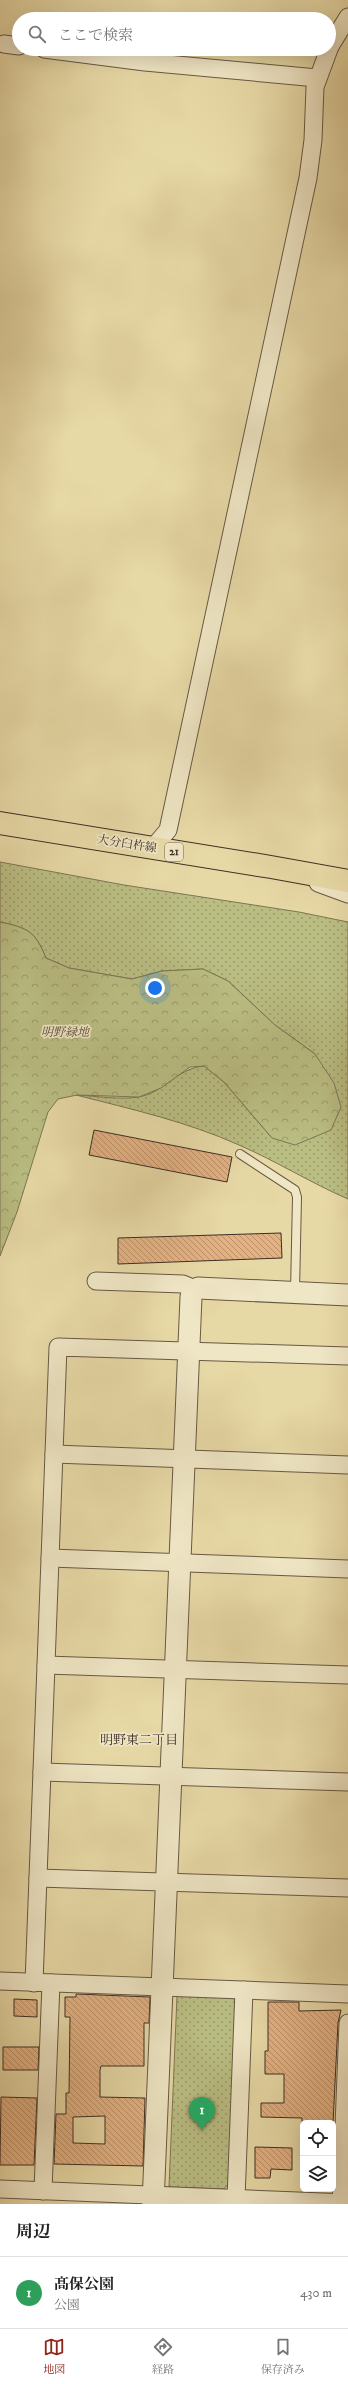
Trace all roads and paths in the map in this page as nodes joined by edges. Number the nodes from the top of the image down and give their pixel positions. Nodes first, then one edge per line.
1 (348, 17) edge
2 (336, 41) edge
3 (98, 56) edge
4 (328, 56) edge
5 (317, 78) junction
6 (0, 823) edge
7 (152, 849) junction
8 (271, 867) junction
9 (348, 882) edge
10 (348, 894) edge
11 (240, 1154) dead end
12 (96, 1281) dead end
13 (195, 1289) junction
14 (295, 1292) junction
15 (348, 1295) edge
16 (189, 1351) junction
17 (348, 1356) edge
18 (54, 1454) junction
19 (184, 1459) junction
20 (348, 1465) edge
21 (50, 1558) junction
22 (180, 1563) junction
23 (348, 1569) edge
24 (46, 1665) junction
25 (176, 1669) junction
26 (348, 1675) edge
27 (42, 1772) junction
28 (171, 1776) junction
29 (348, 1782) edge
30 (38, 1878) junction
31 (166, 1882) junction
32 (348, 1888) edge
33 (0, 1981) edge
34 (43, 1983) junction
35 (163, 1987) junction
36 (244, 1990) junction
37 (348, 1994) edge
38 (348, 2023) edge
39 (0, 2189) edge
40 (43, 2191) junction
41 (154, 2200) edge
42 (228, 2200) edge
43 (343, 2203) edge

1 - 2 street
3 - 5 street
4 - 5 street
5 - 7 street
6 - 7 main road, 大分臼杵線 / 21
7 - 8 main road, 大分臼杵線 / 21
8 - 9 main road, 大分臼杵線 / 21
8 - 10 street
11 - 14 lane
12 - 13 street
13 - 14 street
13 - 16 street
14 - 15 street
16 - 17 street
16 - 18 street
16 - 19 street
18 - 19 street
18 - 21 street
19 - 20 street
19 - 22 street
21 - 22 street
21 - 24 street
22 - 23 street
22 - 25 street
24 - 25 street
24 - 27 street
25 - 26 street
25 - 28 street
27 - 28 street
27 - 30 street
28 - 29 street
28 - 31 street
30 - 31 street
30 - 34 street
31 - 32 street
31 - 35 street
33 - 34 street
34 - 35 street
34 - 40 street
35 - 36 street
35 - 41 street
36 - 37 street
36 - 42 street
38 - 43 street
39 - 40 street
40 - 41 street
41 - 42 street
42 - 43 street

